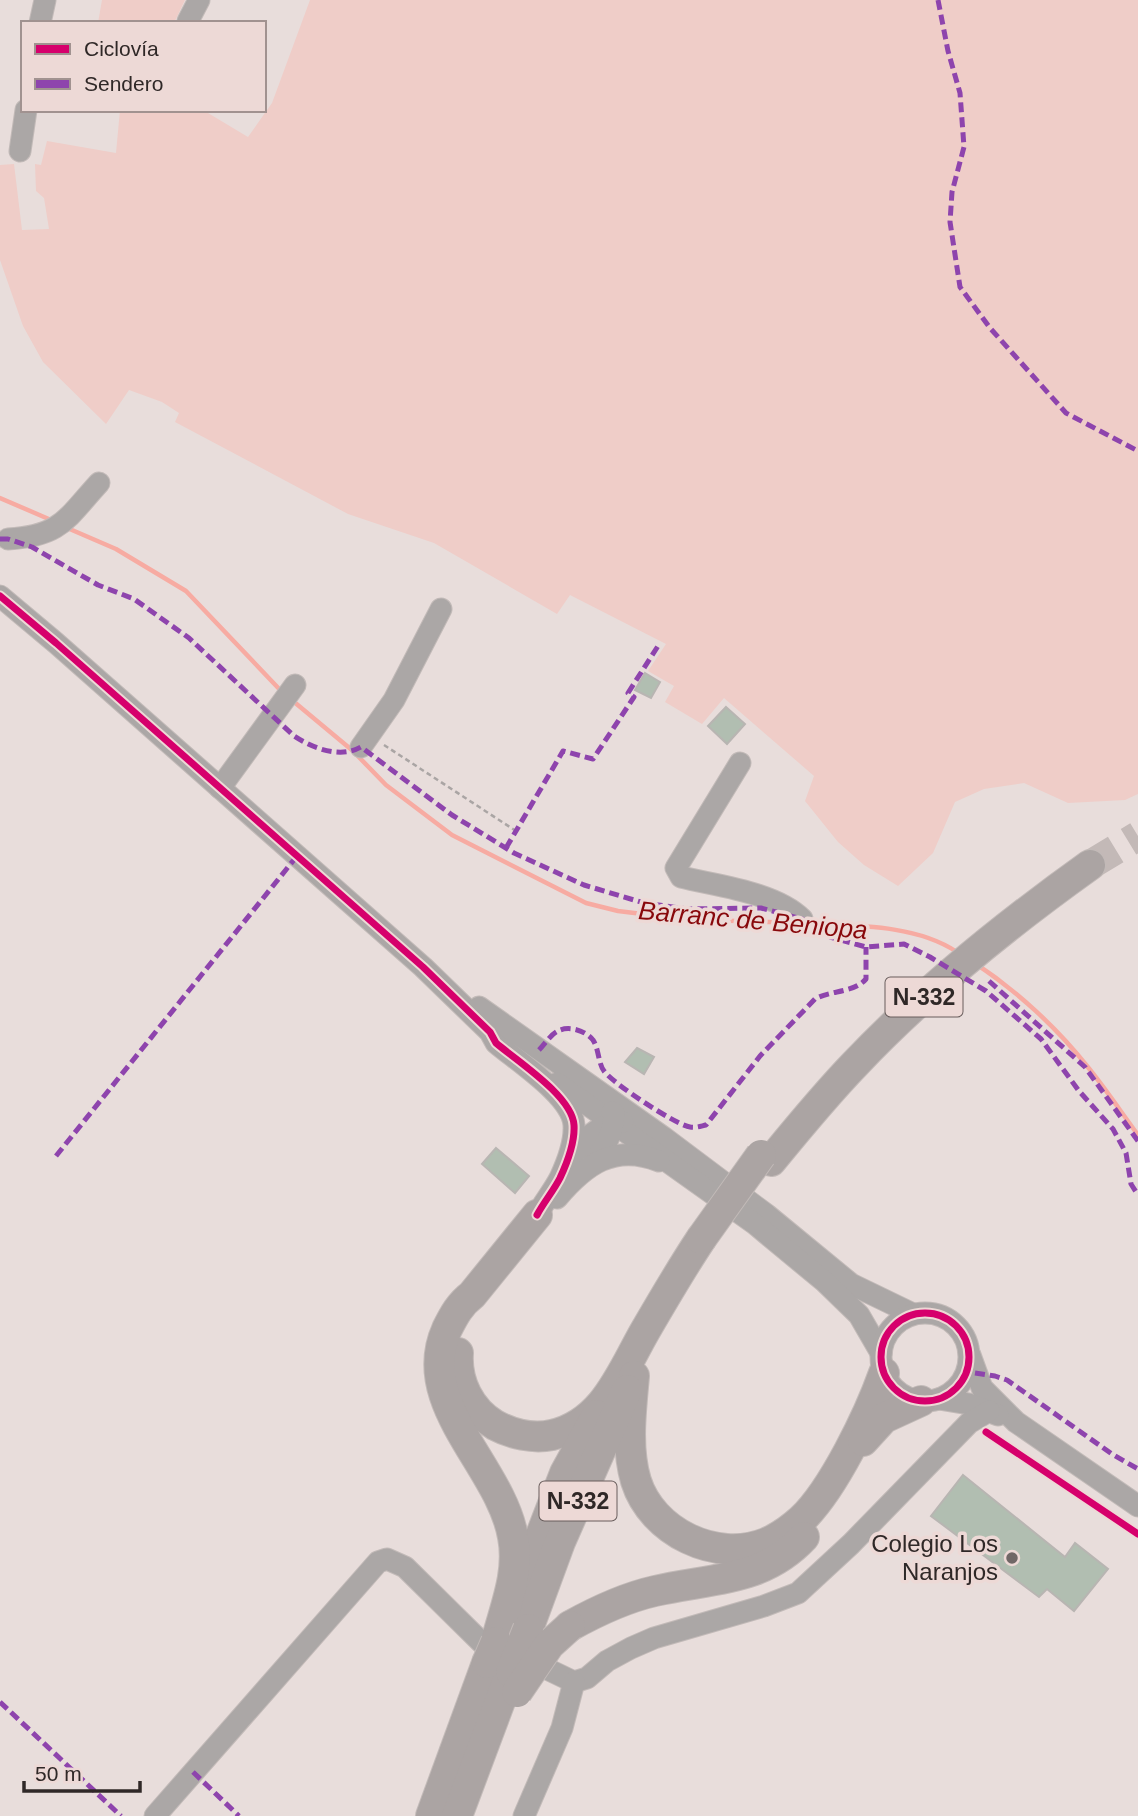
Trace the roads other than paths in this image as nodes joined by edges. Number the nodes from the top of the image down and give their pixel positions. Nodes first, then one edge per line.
1 (45, 0) edge
2 (198, 0) edge
3 (40, 21) edge
4 (188, 21) edge
5 (26, 112) edge
6 (20, 150) dead end
7 (99, 483) dead end
8 (8, 539) dead end
9 (0, 596) edge
10 (442, 610) dead end
11 (295, 685) dead end
12 (365, 741) road end
13 (740, 763) dead end
14 (220, 788) junction
15 (1090, 865) tunnel mouth
16 (802, 919) dead end
17 (424, 967) junction
18 (490, 1032) junction
19 (516, 1035) junction
20 (614, 1122) junction
21 (593, 1163) junction
22 (674, 1166) junction
23 (565, 1167) junction
24 (537, 1215) junction
25 (706, 1242) junction
26 (836, 1272) junction
27 (472, 1295) junction
28 (913, 1314) junction
29 (970, 1355) junction
30 (883, 1363) junction
31 (634, 1376) junction
32 (930, 1400) junction
33 (604, 1401) junction
34 (989, 1411) junction
35 (1016, 1422) junction
36 (1138, 1506) edge
37 (503, 1667) junction
38 (573, 1682) junction
39 (155, 1816) edge
40 (431, 1816) edge
41 (457, 1816) edge
42 (471, 1816) edge
43 (524, 1816) edge

1 - 3 street
2 - 4 street
5 - 6 street
7 - 8 street
9 - 14 street
10 - 12 street
11 - 14 street
13 - 16 street
14 - 17 street
15 - 25 highway, N-332
17 - 18 street
17 - 19 street
18 - 20 street
18 - 23 street
19 - 20 street
19 - 26 street
20 - 21 street
20 - 22 street
20 - 23 street
20 - 26 street
21 - 22 street
21 - 24 street
22 - 30 street
23 - 24 street
24 - 27 highway
25 - 31 highway, N-332
25 - 33 highway
26 - 28 street
27 - 33 highway
27 - 37 highway
28 - 29 street
28 - 30 street
29 - 32 street
29 - 35 street
30 - 31 highway
30 - 32 street
31 - 37 highway, N-332, bridge
32 - 34 street
32 - 37 highway, bridge
33 - 37 highway
34 - 35 street
34 - 38 street
35 - 36 street
37 - 40 highway
37 - 41 highway, N-332
37 - 42 highway
38 - 39 street
38 - 43 street

